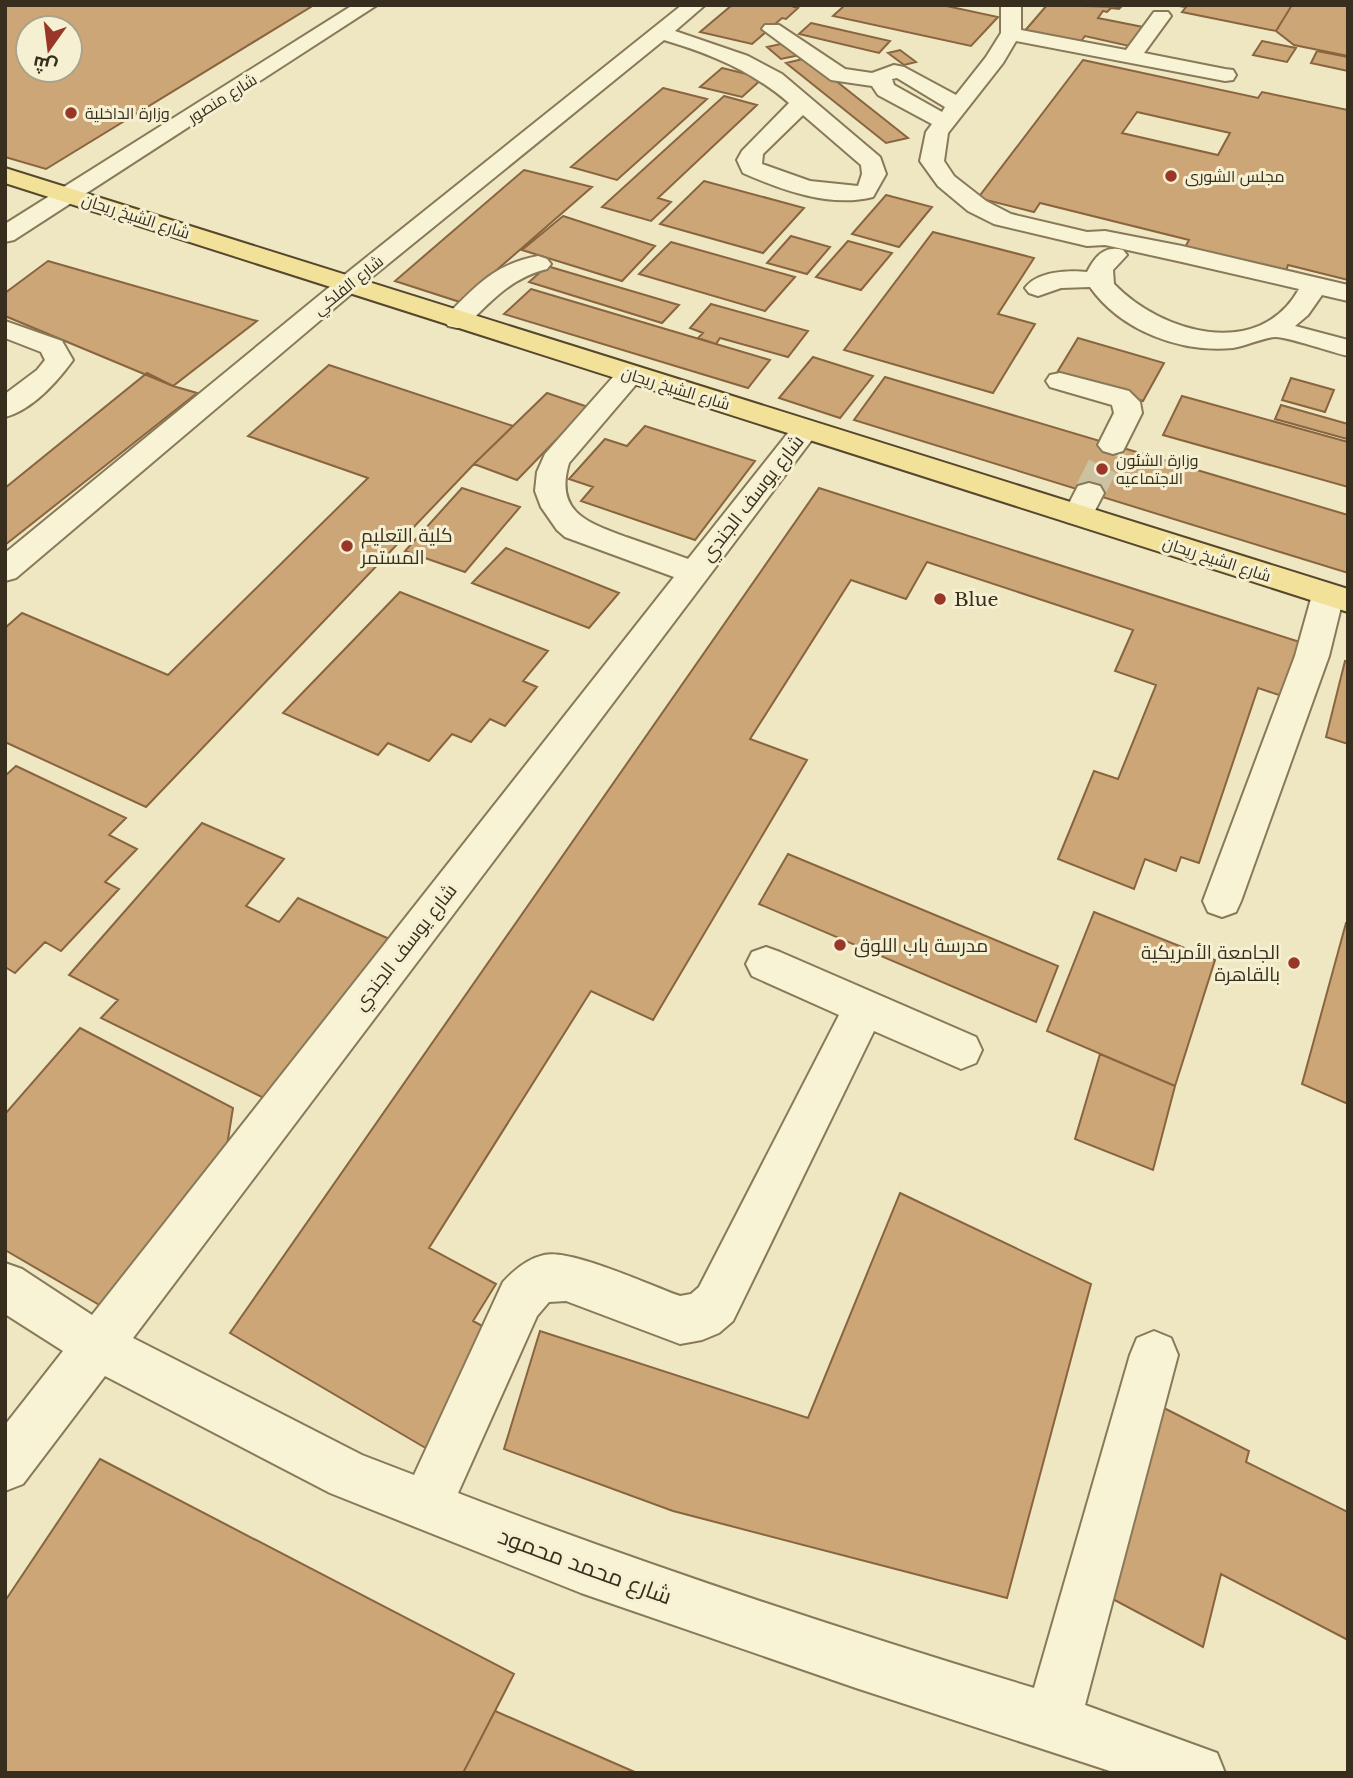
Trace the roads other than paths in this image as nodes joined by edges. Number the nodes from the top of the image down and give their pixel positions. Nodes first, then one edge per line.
1 (367, 5) edge
2 (695, 5) edge
3 (1011, 5) edge
4 (1161, 16) dead end
5 (772, 29) dead end
6 (660, 33) junction
7 (1011, 34) junction
8 (1132, 56) junction
9 (1225, 75) dead end
10 (802, 104) junction
11 (950, 114) junction
12 (5, 175) edge
13 (69, 194) junction
14 (845, 196) junction
15 (828, 218) dead end
16 (5, 235) edge
17 (1087, 239) junction
18 (1114, 255) junction
19 (538, 264) dead end
20 (1100, 281) junction
21 (347, 285) junction
22 (1038, 288) dead end
23 (1348, 293) edge
24 (1309, 295) junction
25 (1348, 313) edge
26 (457, 320) junction
27 (1271, 328) junction
28 (5, 329) edge
29 (1348, 348) edge
30 (631, 374) junction
31 (1060, 381) dead end
32 (5, 408) edge
33 (806, 429) junction
34 (1113, 445) tunnel mouth
35 (5, 570) edge
36 (694, 573) junction
37 (1338, 598) edge
38 (1222, 901) dead end
39 (766, 964) dead end
40 (864, 1008) junction
41 (961, 1050) dead end
42 (5, 1286) edge
43 (98, 1346) junction
44 (1154, 1354) dead end
45 (5, 1466) edge
46 (426, 1506) junction
47 (1052, 1722) junction
48 (1196, 1773) edge

1 - 13 street, شارع منصور
2 - 6 street, شارع الفلكي
3 - 7 street
4 - 8 street
5 - 11 street
6 - 10 street
6 - 21 street, شارع الفلكي
7 - 8 street
7 - 11 street
8 - 9 street
10 - 14 street
10 - 14 street
11 - 17 street
12 - 13 main road, شارع الشيخ ريحان
13 - 16 street, شارع منصور
13 - 21 main road, شارع الشيخ ريحان
14 - 15 street
17 - 18 street
17 - 24 street
18 - 20 street
18 - 24 street
19 - 26 street
20 - 22 street
20 - 27 street
21 - 26 main road, شارع الشيخ ريحان
21 - 35 street, شارع الفلكي
23 - 24 street
24 - 25 street
24 - 27 street
26 - 30 main road, شارع الشيخ ريحان
27 - 29 street
28 - 32 street
30 - 33 main road, شارع الشيخ ريحان
30 - 36 street
31 - 34 street
33 - 36 street, شارع يوسف الجندي
33 - 37 main road, شارع الشيخ ريحان
36 - 43 street, شارع يوسف الجندي
37 - 38 street
39 - 40 street
40 - 41 street
40 - 46 street
42 - 43 street, شارع محمد محمود
43 - 45 street, شارع يوسف الجندي
43 - 46 street, شارع محمد محمود
44 - 47 street
46 - 47 street, شارع محمد محمود
47 - 48 street, شارع محمد محمود

